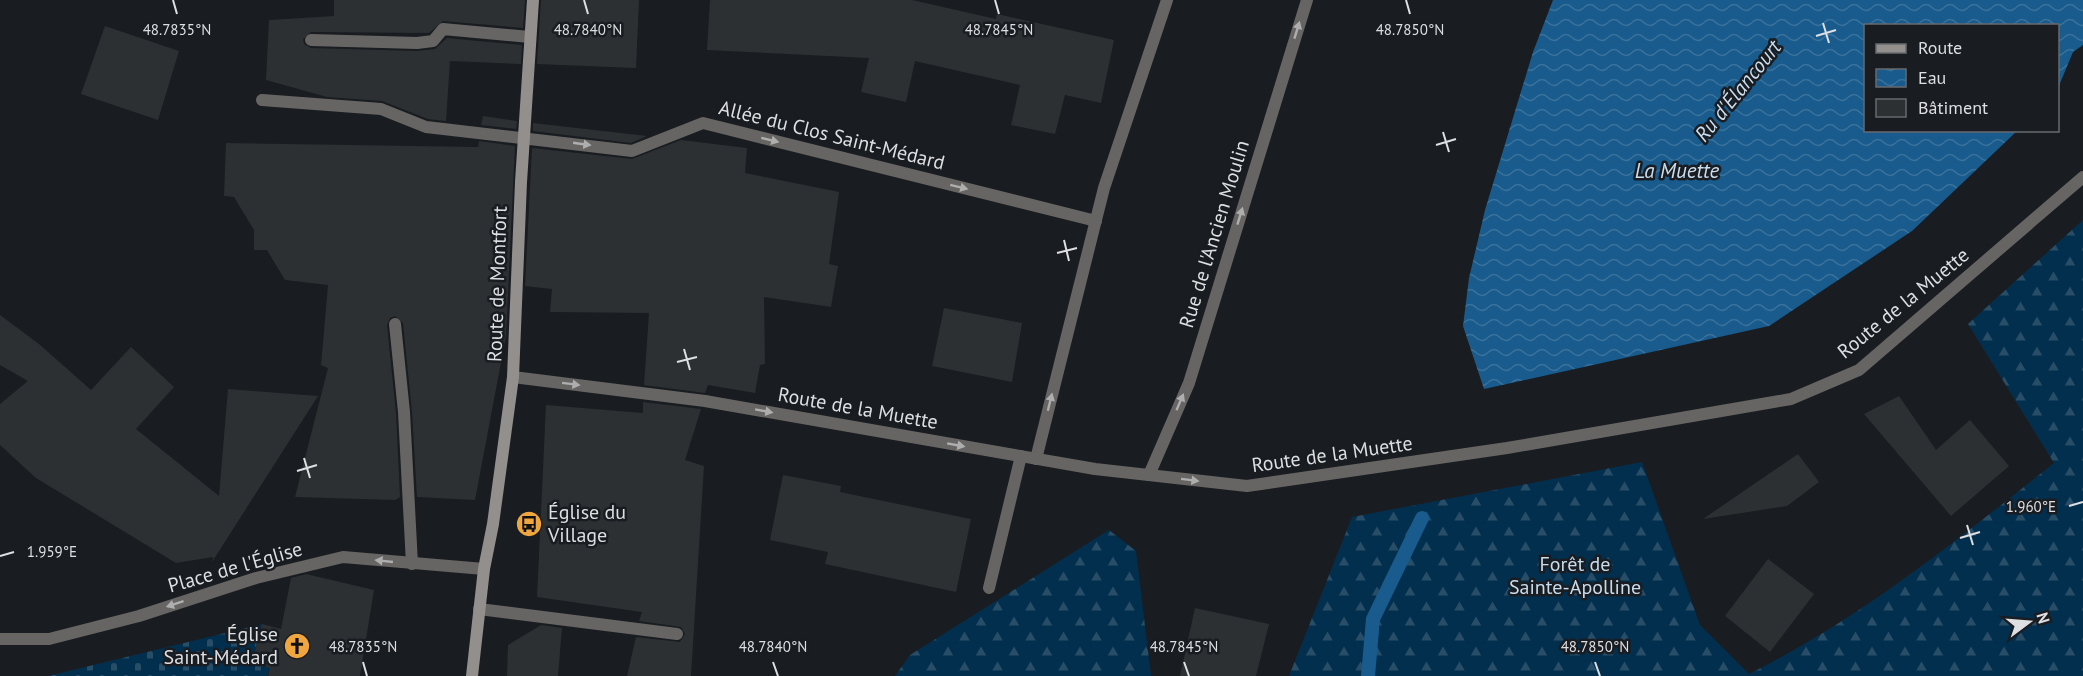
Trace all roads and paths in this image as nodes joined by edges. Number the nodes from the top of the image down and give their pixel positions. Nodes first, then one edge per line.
1 (532, 0) edge
2 (1167, 0) edge
3 (1307, 0) edge
4 (530, 37) junction
5 (311, 40) dead end
6 (262, 100) dead end
7 (524, 137) junction
8 (2083, 177) edge
9 (1096, 221) junction
10 (395, 324) dead end
11 (513, 377) junction
12 (1021, 456) junction
13 (1036, 459) junction
14 (1149, 475) junction
15 (412, 564) junction
16 (484, 569) junction
17 (989, 588) dead end
18 (479, 609) junction
19 (677, 634) dead end
20 (0, 639) edge
21 (472, 676) edge

1 - 4 street, Route de Montfort
2 - 9 street
14 -> 3 street, Rue de l'Ancien Moulin
4 - 5 street
4 - 7 street, Route de Montfort
6 - 7 street, Allée du Clos Saint-Médard
7 -> 9 street, Allée du Clos Saint-Médard
7 - 11 street, Route de Montfort
14 -> 8 street, Route de la Muette
13 -> 9 street
10 - 15 street
11 -> 12 street, Route de la Muette
11 - 16 street, Route de Montfort
12 - 13 street, Route de la Muette
12 - 17 street
13 - 14 street, Route de la Muette
15 - 16 street, Place de l'Église
15 -> 20 street, Place de l'Église
16 - 18 street, Route de Montfort
18 - 19 street
18 - 21 street, Route de Montfort

